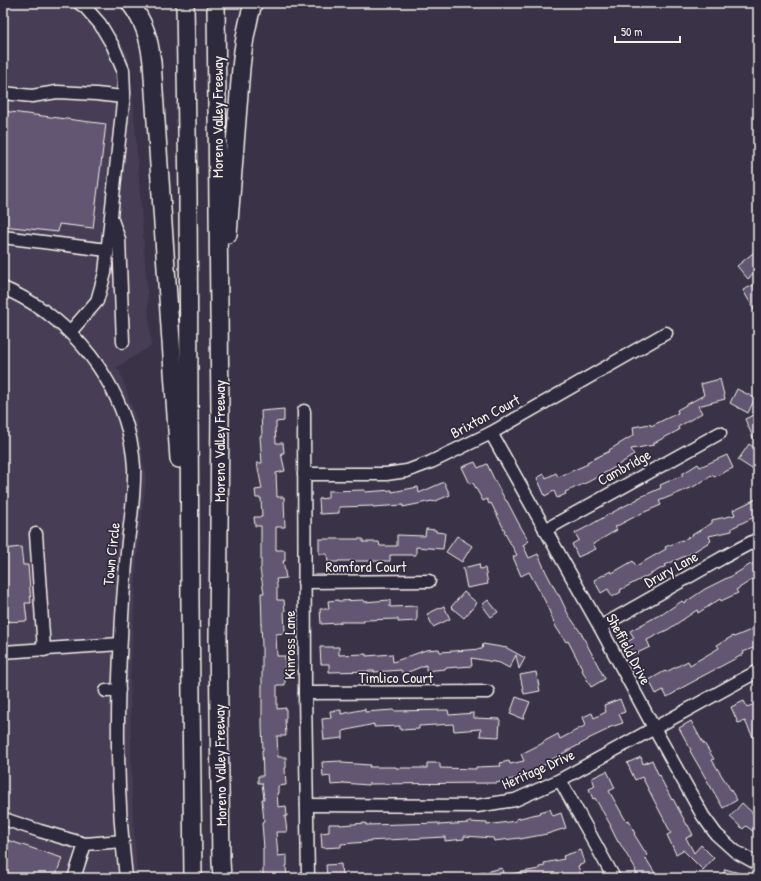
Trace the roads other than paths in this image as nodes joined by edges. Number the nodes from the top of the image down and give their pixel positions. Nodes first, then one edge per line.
1 (79, 3) edge
2 (130, 3) edge
3 (185, 3) edge
4 (216, 3) edge
5 (254, 3) edge
6 (3, 93) edge
7 (123, 97) junction
8 (111, 217) junction
9 (3, 237) edge
10 (107, 250) junction
11 (6, 293) edge
12 (70, 332) junction
13 (666, 333) dead end
14 (123, 342) dead end
15 (304, 411) dead end
16 (220, 414) junction
17 (720, 432) dead end
18 (491, 433) junction
19 (304, 474) junction
20 (544, 530) junction
21 (36, 534) dead end
22 (758, 539) edge
23 (429, 581) dead end
24 (304, 582) junction
25 (190, 604) junction
26 (600, 627) junction
27 (120, 644) junction
28 (44, 650) junction
29 (3, 652) edge
30 (758, 672) edge
31 (119, 690) junction
32 (106, 691) dead end
33 (488, 692) dead end
34 (305, 693) junction
35 (654, 728) junction
36 (560, 780) junction
37 (307, 805) junction
38 (3, 818) edge
39 (123, 841) junction
40 (85, 844) junction
41 (758, 864) edge
42 (74, 878) edge
43 (126, 878) edge
44 (193, 878) edge
45 (222, 878) edge
46 (308, 878) edge
47 (614, 878) edge

1 - 7 street
2 - 25 highway
3 - 25 highway, Moreno Valley Freeway
4 - 16 highway, Moreno Valley Freeway
5 - 16 highway
6 - 7 street
7 - 8 street
8 - 10 street
8 - 14 street
9 - 10 street
10 - 12 street
11 - 12 street, Town Circle
12 - 27 street, Town Circle
13 - 18 street, Brixton Court
15 - 19 street, Kinross Lane
16 - 45 highway, Moreno Valley Freeway
17 - 20 street, Cambridge
18 - 19 street, Brixton Court
18 - 20 street, Sheffield Drive
19 - 24 street, Kinross Lane
20 - 26 street, Sheffield Drive
21 - 28 street
22 - 26 street, Drury Lane
23 - 24 street, Romford Court
24 - 34 street, Kinross Lane
25 - 44 highway, Moreno Valley Freeway
26 - 35 street, Sheffield Drive
27 - 28 street
27 - 31 street, Town Circle
28 - 29 street
30 - 35 street, Heritage Drive
31 - 32 street
31 - 39 street, Town Circle
33 - 34 street, Timlico Court
34 - 37 street, Kinross Lane
35 - 36 street, Heritage Drive
35 - 41 street, Sheffield Drive
36 - 37 street, Heritage Drive
36 - 47 street
37 - 46 street, Kinross Lane
38 - 40 street
39 - 40 street
39 - 43 street, Town Circle
40 - 42 street

